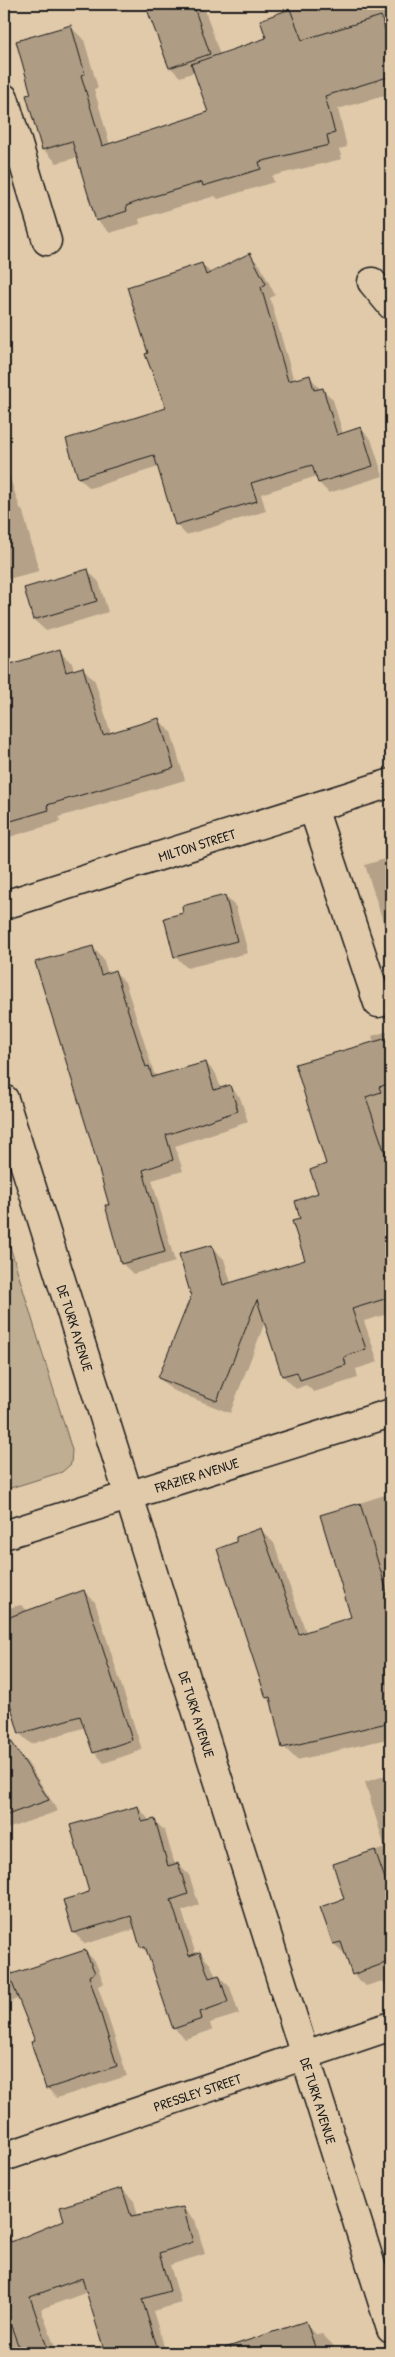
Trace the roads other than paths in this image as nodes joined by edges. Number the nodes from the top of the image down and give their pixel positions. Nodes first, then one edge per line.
1 (4, 98) edge
2 (47, 241) dead end
3 (372, 282) dead end
4 (391, 305) edge
5 (391, 784) edge
6 (313, 808) junction
7 (4, 905) edge
8 (391, 999) edge
9 (4, 1099) edge
10 (391, 1413) edge
11 (128, 1496) junction
12 (4, 1535) edge
13 (391, 2026) edge
14 (305, 2054) junction
15 (4, 2157) edge
16 (391, 2329) edge

1 - 2 street
3 - 4 street
5 - 6 street, MILTON STREET
6 - 7 street, MILTON STREET
6 - 8 street
9 - 11 street, DE TURK AVENUE
10 - 11 street, FRAZIER AVENUE
11 - 12 street, FRAZIER AVENUE
11 - 14 street, DE TURK AVENUE
13 - 14 street, PRESSLEY STREET
14 - 15 street, PRESSLEY STREET
14 - 16 street, DE TURK AVENUE

